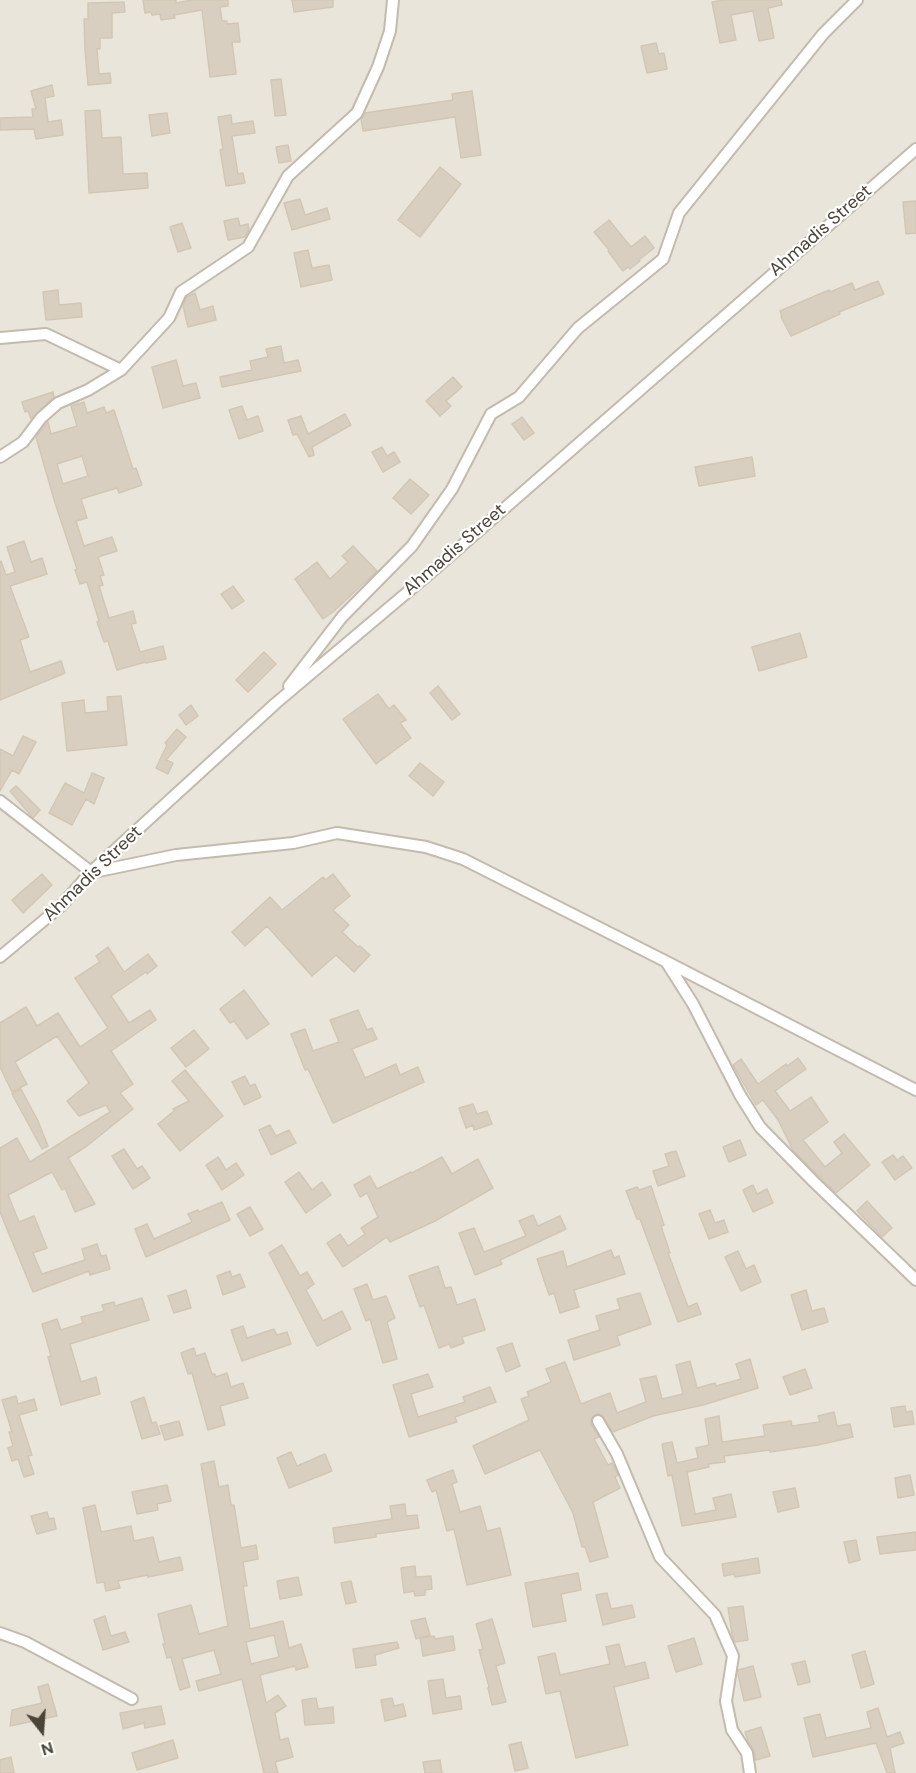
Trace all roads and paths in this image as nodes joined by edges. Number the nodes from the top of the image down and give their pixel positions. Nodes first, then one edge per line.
1 (393, 0) edge
2 (857, 0) edge
3 (916, 149) edge
4 (0, 338) edge
5 (121, 370) junction
6 (0, 457) edge
7 (276, 704) junction
8 (0, 801) edge
9 (92, 872) junction
10 (0, 957) edge
11 (665, 961) junction
12 (916, 1090) edge
13 (916, 1281) edge
14 (598, 1421) dead end
15 (0, 1633) edge
16 (132, 1699) dead end
17 (750, 1773) edge

1 - 5 street
2 - 7 street
3 - 7 street, Ahmadis Street
4 - 5 street
5 - 6 street
7 - 9 street, Ahmadis Street
8 - 9 street
9 - 10 street, Ahmadis Street
9 - 11 street
11 - 12 street
11 - 13 street
14 - 17 street
15 - 16 street

